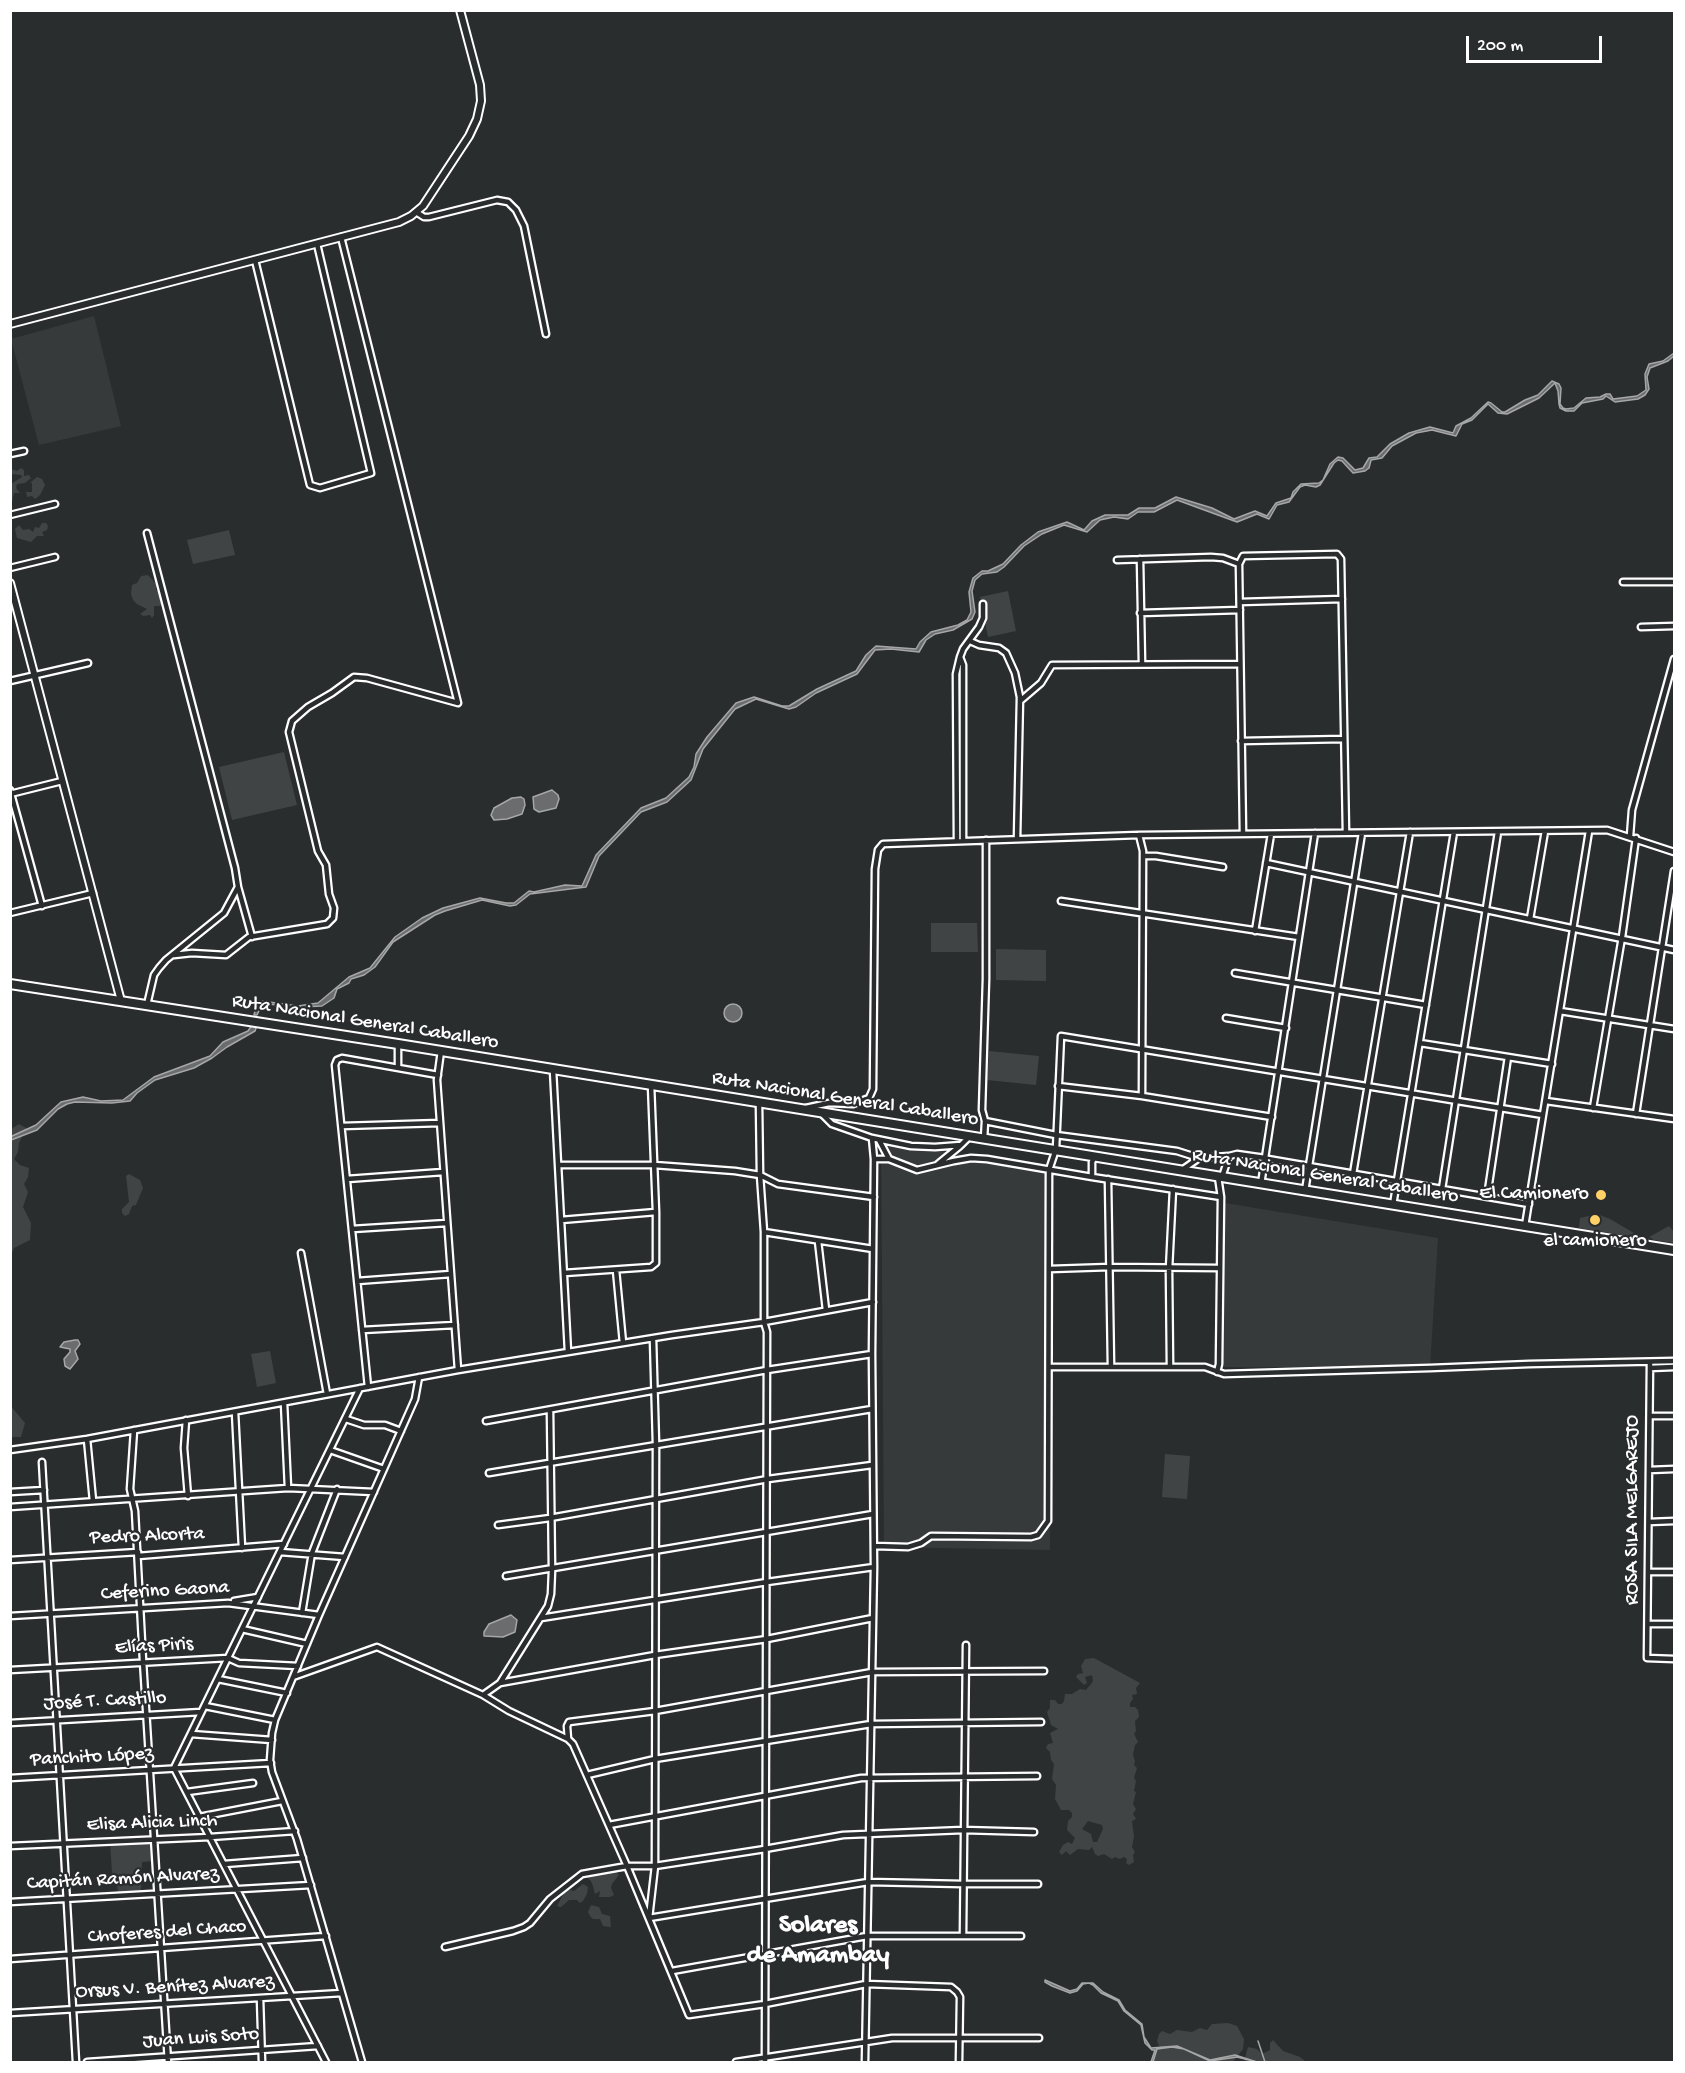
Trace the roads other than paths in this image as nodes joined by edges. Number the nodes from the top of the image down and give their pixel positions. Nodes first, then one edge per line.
1 (460, 10) edge
2 (416, 212) junction
3 (341, 237) junction
4 (317, 244) junction
5 (255, 260) junction
6 (10, 324) edge
7 (546, 334) dead end
8 (24, 451) dead end
9 (10, 454) edge
10 (55, 504) dead end
11 (10, 514) edge
12 (147, 533) dead end
13 (55, 557) dead end
14 (1140, 559) junction
15 (1117, 560) dead end
16 (1239, 564) junction
17 (10, 568) edge
18 (1623, 582) dead end
19 (1674, 582) edge
20 (10, 583) edge
21 (1342, 599) junction
22 (1240, 602) junction
23 (983, 604) dead end
24 (1240, 610) junction
25 (1140, 613) junction
26 (1674, 626) edge
27 (1641, 627) dead end
28 (970, 641) junction
29 (1674, 659) edge
30 (88, 663) dead end
31 (1240, 663) junction
32 (1142, 664) junction
33 (36, 675) junction
34 (10, 681) edge
35 (1020, 701) junction
36 (1344, 739) junction
37 (1241, 741) junction
38 (62, 781) junction
39 (11, 793) edge
40 (1545, 831) junction
41 (1589, 831) junction
42 (1410, 832) junction
43 (1454, 832) junction
44 (1498, 832) junction
45 (1315, 833) junction
46 (1346, 833) junction
47 (1362, 833) junction
48 (1243, 834) junction
49 (1271, 834) junction
50 (1139, 836) junction
51 (1633, 837) junction
52 (1017, 839) junction
53 (986, 840) junction
54 (960, 841) junction
55 (1674, 852) edge
56 (1143, 856) junction
57 (1266, 863) junction
58 (1223, 867) dead end
59 (1309, 872) junction
60 (1674, 872) edge
61 (1354, 881) junction
62 (238, 887) junction
63 (1400, 891) junction
64 (93, 893) junction
65 (1443, 900) junction
66 (1061, 901) dead end
67 (42, 906) junction
68 (1485, 909) junction
69 (10, 913) edge
70 (1143, 914) junction
71 (1530, 919) junction
72 (1574, 928) junction
73 (1255, 931) junction
74 (252, 937) junction
75 (1622, 937) junction
76 (1299, 938) junction
77 (1662, 947) junction
78 (1674, 950) edge
79 (174, 955) junction
80 (1235, 973) dead end
81 (1293, 982) junction
82 (10, 984) edge
83 (1337, 989) junction
84 (1382, 997) junction
85 (121, 1001) junction
86 (147, 1005) junction
87 (1426, 1005) junction
88 (1560, 1011) junction
89 (1226, 1017) dead end
90 (1608, 1018) junction
91 (1650, 1025) junction
92 (1286, 1028) junction
93 (1674, 1029) edge
94 (1420, 1043) junction
95 (398, 1044) junction
96 (1143, 1050) junction
97 (1464, 1050) junction
98 (441, 1051) junction
99 (1508, 1057) junction
100 (1552, 1064) junction
101 (398, 1068) junction
102 (553, 1070) junction
103 (1279, 1073) junction
104 (438, 1075) junction
105 (1322, 1080) junction
106 (651, 1085) junction
107 (1058, 1086) junction
108 (1367, 1087) junction
109 (1412, 1094) junction
110 (1142, 1095) junction
111 (1456, 1101) junction
112 (1546, 1101) junction
113 (759, 1103) junction
114 (1501, 1108) junction
115 (1593, 1108) junction
116 (802, 1109) junction
117 (820, 1112) junction
118 (1636, 1114) junction
119 (1543, 1115) junction
120 (1272, 1117) junction
121 (1674, 1119) edge
122 (985, 1121) junction
123 (440, 1123) junction
124 (342, 1126) junction
125 (1056, 1135) junction
126 (969, 1137) junction
127 (872, 1138) junction
128 (984, 1139) junction
129 (879, 1140) junction
130 (961, 1145) junction
131 (1056, 1149) junction
132 (1095, 1156) junction
133 (1229, 1156) junction
134 (1198, 1158) junction
135 (1265, 1158) junction
136 (874, 1159) junction
137 (889, 1159) junction
138 (558, 1165) junction
139 (654, 1165) junction
140 (936, 1166) junction
141 (1308, 1166) junction
142 (1049, 1170) junction
143 (1181, 1171) junction
144 (443, 1172) junction
145 (1353, 1174) junction
146 (760, 1175) junction
147 (1092, 1177) junction
148 (1220, 1177) junction
149 (347, 1179) junction
150 (1108, 1179) junction
151 (1398, 1182) junction
152 (1261, 1184) junction
153 (1173, 1189) junction
154 (1442, 1189) junction
155 (1305, 1191) junction
156 (874, 1197) junction
157 (1221, 1197) junction
158 (1487, 1197) junction
159 (1529, 1204) junction
160 (1394, 1205) junction
161 (656, 1212) junction
162 (561, 1220) junction
163 (447, 1222) junction
164 (1525, 1226) junction
165 (352, 1229) junction
166 (764, 1232) junction
167 (818, 1241) junction
168 (873, 1249) junction
169 (1674, 1250) edge
170 (301, 1253) dead end
171 (1110, 1267) junction
172 (1220, 1268) junction
173 (1050, 1269) junction
174 (1169, 1269) junction
175 (616, 1270) junction
176 (564, 1273) junction
177 (451, 1274) junction
178 (357, 1281) junction
179 (873, 1302) junction
180 (826, 1310) junction
181 (764, 1322) junction
182 (454, 1325) junction
183 (362, 1330) junction
184 (653, 1339) junction
185 (623, 1343) junction
186 (568, 1352) junction
187 (872, 1354) junction
188 (1674, 1362) edge
189 (1650, 1365) junction
190 (1050, 1367) junction
191 (1112, 1367) junction
192 (1170, 1367) junction
193 (1674, 1367) edge
194 (458, 1370) junction
195 (767, 1370) junction
196 (1217, 1372) junction
197 (419, 1377) junction
198 (368, 1387) junction
199 (360, 1388) junction
200 (654, 1391) junction
201 (327, 1394) junction
202 (284, 1402) junction
203 (872, 1409) junction
204 (550, 1410) junction
205 (235, 1412) junction
206 (1650, 1416) junction
207 (1674, 1416) edge
208 (346, 1419) junction
209 (186, 1420) junction
210 (486, 1421) dead end
211 (767, 1425) junction
212 (134, 1430) junction
213 (401, 1431) junction
214 (87, 1439) junction
215 (656, 1444) junction
216 (10, 1450) edge
217 (330, 1450) junction
218 (42, 1462) dead end
219 (550, 1462) junction
220 (872, 1465) junction
221 (384, 1469) junction
222 (1674, 1469) edge
223 (1649, 1470) junction
224 (489, 1473) dead end
225 (768, 1479) junction
226 (288, 1488) junction
227 (311, 1489) junction
228 (337, 1489) junction
229 (44, 1490) junction
230 (10, 1492) edge
231 (374, 1492) junction
232 (239, 1493) junction
233 (189, 1496) junction
234 (656, 1498) junction
235 (132, 1500) junction
236 (93, 1501) junction
237 (44, 1504) junction
238 (10, 1506) edge
239 (873, 1514) junction
240 (550, 1518) junction
241 (1674, 1521) edge
242 (1649, 1522) junction
243 (498, 1525) dead end
244 (767, 1532) junction
245 (284, 1544) junction
246 (874, 1546) junction
247 (242, 1548) junction
248 (138, 1552) junction
249 (280, 1552) junction
250 (655, 1552) junction
251 (312, 1553) junction
252 (47, 1557) junction
253 (345, 1557) junction
254 (10, 1560) edge
255 (874, 1567) junction
256 (552, 1570) junction
257 (1648, 1572) junction
258 (1674, 1572) edge
259 (506, 1576) dead end
260 (767, 1582) junction
261 (258, 1597) junction
262 (655, 1600) junction
263 (228, 1603) junction
264 (254, 1605) junction
265 (141, 1607) junction
266 (50, 1613) junction
267 (302, 1613) junction
268 (10, 1616) edge
269 (319, 1616) junction
270 (541, 1618) junction
271 (873, 1618) junction
272 (1648, 1624) junction
273 (1674, 1624) edge
274 (243, 1629) junction
275 (766, 1639) junction
276 (307, 1644) junction
277 (966, 1645) dead end
278 (655, 1655) junction
279 (228, 1658) junction
280 (1674, 1659) edge
281 (143, 1662) junction
282 (298, 1666) junction
283 (53, 1667) junction
284 (10, 1670) edge
285 (1044, 1671) dead end
286 (872, 1672) junction
287 (965, 1672) junction
288 (293, 1677) junction
289 (218, 1679) junction
290 (500, 1683) junction
291 (766, 1691) junction
292 (287, 1693) junction
293 (483, 1695) junction
294 (205, 1706) junction
295 (655, 1711) junction
296 (201, 1712) junction
297 (146, 1715) junction
298 (56, 1719) junction
299 (275, 1720) junction
300 (1041, 1722) dead end
301 (10, 1723) edge
302 (965, 1723) junction
303 (871, 1724) junction
304 (191, 1734) junction
305 (568, 1738) junction
306 (272, 1740) junction
307 (766, 1741) junction
308 (655, 1759) junction
309 (271, 1763) junction
310 (174, 1768) junction
311 (150, 1770) junction
312 (59, 1774) junction
313 (587, 1775) junction
314 (1037, 1776) dead end
315 (964, 1777) junction
316 (10, 1778) edge
317 (870, 1778) junction
318 (253, 1783) dead end
319 (187, 1792) junction
320 (766, 1796) junction
321 (282, 1800) junction
322 (655, 1816) junction
323 (199, 1817) junction
324 (609, 1825) junction
325 (964, 1830) junction
326 (294, 1831) junction
327 (1034, 1832) dead end
328 (869, 1833) junction
329 (210, 1837) junction
330 (155, 1839) junction
331 (63, 1843) junction
332 (10, 1846) edge
333 (765, 1849) junction
334 (303, 1858) junction
335 (224, 1864) junction
336 (627, 1866) junction
337 (655, 1866) junction
338 (868, 1882) junction
339 (963, 1884) junction
340 (1038, 1884) dead end
341 (311, 1885) junction
342 (237, 1888) junction
343 (158, 1892) junction
344 (66, 1898) junction
345 (766, 1898) junction
346 (10, 1902) edge
347 (649, 1918) junction
348 (326, 1936) junction
349 (867, 1936) junction
350 (963, 1936) junction
351 (1021, 1936) dead end
352 (264, 1942) junction
353 (445, 1947) dead end
354 (163, 1949) junction
355 (765, 1954) junction
356 (69, 1955) junction
357 (10, 1959) edge
358 (672, 1971) junction
359 (866, 1984) junction
360 (342, 1993) junction
361 (291, 1996) junction
362 (260, 1998) junction
363 (165, 2004) junction
364 (765, 2004) junction
365 (72, 2009) junction
366 (10, 2013) edge
367 (959, 2038) junction
368 (1039, 2038) dead end
369 (865, 2041) junction
370 (318, 2046) junction
371 (261, 2050) junction
372 (168, 2060) edge
373 (765, 2060) edge
374 (76, 2062) edge
375 (87, 2062) edge
376 (262, 2062) edge
377 (326, 2062) edge
378 (362, 2062) edge
379 (736, 2062) edge
380 (865, 2062) edge
381 (959, 2062) edge

1 - 2 street
2 - 3 street
2 - 7 street
3 - 4 street
3 - 74 street
4 - 5 street
4 - 5 street
5 - 6 street
8 - 9 street
10 - 11 street
12 - 62 street
13 - 17 street
14 - 15 street
14 - 16 street
14 - 25 street
16 - 21 street
16 - 22 street
18 - 19 street
20 - 33 street
21 - 22 street
21 - 36 street
22 - 24 street
23 - 28 street
24 - 25 street
24 - 31 street
25 - 32 street
26 - 27 street
28 - 35 street
28 - 54 street
29 - 51 street
30 - 33 street
31 - 32 street
31 - 37 street
32 - 35 street
33 - 34 street
33 - 38 street
35 - 52 street
36 - 37 street
36 - 46 street
37 - 48 street
38 - 39 street
38 - 64 street
39 - 67 street
40 - 41 street
40 - 44 street
40 - 71 street
41 - 51 street
41 - 72 street
42 - 43 street
42 - 47 street
42 - 63 street
43 - 44 street
43 - 65 street
44 - 68 street
45 - 46 street
45 - 49 street
45 - 59 street
46 - 47 street
47 - 61 street
48 - 49 street
48 - 50 street
49 - 57 street
50 - 52 street
50 - 56 street
51 - 55 street
51 - 75 street
52 - 53 street
53 - 54 street
53 - 122 street
54 - 116 street
56 - 58 street
56 - 70 street
57 - 59 street
57 - 73 street
59 - 61 street
59 - 76 street
60 - 77 street
61 - 63 street
61 - 83 street
62 - 74 street
62 - 79 street
63 - 65 street
63 - 84 street
64 - 67 street
64 - 85 street
65 - 68 street
65 - 87 street
66 - 70 street
67 - 69 street
68 - 71 street
68 - 97 street
70 - 73 street
70 - 96 street
71 - 72 street
72 - 75 street
72 - 88 street
73 - 76 street
74 - 79 street
75 - 77 street
75 - 90 street
76 - 81 street
77 - 78 street
77 - 91 street
79 - 86 street
80 - 81 street
81 - 83 street
81 - 92 street
82 - 85 highway, Ruta Nacional General Caballero
83 - 84 street
83 - 105 street
84 - 87 street
84 - 108 street
85 - 86 highway, Ruta Nacional General Caballero
86 - 95 highway, Ruta Nacional General Caballero
87 - 94 street
88 - 90 street
88 - 100 street
89 - 92 street
90 - 91 street
90 - 115 street
91 - 93 street
91 - 118 street
92 - 103 street
94 - 97 street
94 - 109 street
95 - 98 highway, Ruta Nacional General Caballero
95 - 101 street
96 - 103 street
96 - 107 street
96 - 110 street
97 - 99 street
97 - 111 street
98 - 102 highway, Ruta Nacional General Caballero
98 - 104 street
99 - 100 street
99 - 114 street
100 - 112 street
101 - 104 street
101 - 124 street
102 - 106 highway, Ruta Nacional General Caballero
102 - 138 street
103 - 105 street
103 - 120 street
104 - 123 street
105 - 108 street
105 - 141 street
106 - 113 highway, Ruta Nacional General Caballero
106 - 139 street
107 - 110 street
107 - 125 street
108 - 109 street
108 - 145 street
109 - 111 street
109 - 151 street
110 - 120 street
111 - 114 street
111 - 154 street
112 - 115 street
112 - 119 street
113 - 116 highway, Ruta Nacional General Caballero
113 - 146 street
114 - 119 street
114 - 158 street
115 - 118 street
116 - 117 highway, Ruta Nacional General Caballero
117 - 126 highway, Ruta Nacional General Caballero
117 - 127 street
118 - 121 street
119 - 159 street
120 - 135 street
122 - 125 street
122 - 128 street
123 - 124 street
123 - 144 street
124 - 149 street
125 - 131 street
125 - 134 street
126 - 128 highway, Ruta Nacional General Caballero
126 - 130 street
127 - 129 street
127 - 136 street
128 - 131 highway, Ruta Nacional General Caballero
129 - 130 street
129 - 137 street
130 - 140 street
131 - 132 highway, Ruta Nacional General Caballero
131 - 142 street
132 - 143 highway, Ruta Nacional General Caballero
132 - 147 street
133 - 134 street
133 - 135 street
133 - 148 street
134 - 143 street
135 - 141 street
135 - 152 street
136 - 137 street
136 - 156 street
137 - 140 street
138 - 139 street
138 - 162 street
139 - 146 street
139 - 161 street
140 - 142 street
141 - 145 street
141 - 155 street
142 - 147 street
142 - 173 street
143 - 148 highway, Ruta Nacional General Caballero
144 - 149 street
144 - 163 street
145 - 151 street
146 - 156 street
146 - 166 street
147 - 150 street
148 - 152 highway, Ruta Nacional General Caballero
148 - 157 street
149 - 165 street
150 - 153 street
150 - 171 street
151 - 154 street
151 - 160 street
152 - 155 highway, Ruta Nacional General Caballero
153 - 157 street
153 - 174 street
154 - 158 street
155 - 160 highway, Ruta Nacional General Caballero
156 - 168 street
157 - 172 street
158 - 159 street
159 - 164 street
160 - 164 highway, Ruta Nacional General Caballero
161 - 162 street
161 - 175 street
162 - 176 street
163 - 165 street
163 - 177 street
164 - 169 highway, Ruta Nacional General Caballero
165 - 178 street
166 - 167 street
166 - 181 street
167 - 168 street
167 - 180 street
168 - 179 street
170 - 201 street
171 - 173 street
171 - 174 street
171 - 191 street
172 - 174 street
172 - 196 street
173 - 190 street
174 - 192 street
175 - 176 street
175 - 185 street
176 - 186 street
177 - 178 street
177 - 182 street
178 - 183 street
179 - 180 street
179 - 187 street
180 - 181 street
181 - 184 street
181 - 195 street
182 - 183 street
182 - 194 street
183 - 198 street
184 - 185 street
184 - 200 street
185 - 186 street
186 - 194 street
187 - 195 street
187 - 203 street
188 - 189 street
189 - 193 street
189 - 196 street
189 - 206 street, ROSA SILA MELGAREJO
190 - 191 street
190 - 246 street
191 - 192 street
192 - 196 street
194 - 197 street
195 - 200 street
195 - 211 street
197 - 198 street
197 - 213 street
198 - 199 street
199 - 201 street
199 - 208 street
200 - 204 street
200 - 215 street
201 - 202 street
202 - 205 street
202 - 226 street
203 - 211 street
203 - 220 street
204 - 210 street
204 - 219 street
205 - 209 street
205 - 232 street
206 - 207 street
206 - 223 street, ROSA SILA MELGAREJO
208 - 213 street
208 - 217 street
209 - 212 street
209 - 233 street
211 - 215 street
211 - 225 street
212 - 214 street
212 - 235 street
213 - 221 street
214 - 216 street
214 - 236 street
215 - 219 street
215 - 234 street
217 - 221 street
217 - 227 street
218 - 229 street
219 - 224 street
219 - 240 street
220 - 225 street
220 - 239 street
221 - 231 street
222 - 223 street
223 - 242 street, ROSA SILA MELGAREJO
225 - 234 street
225 - 244 street
226 - 227 street
226 - 232 street
227 - 228 street
227 - 245 street
228 - 231 street
228 - 251 street
229 - 230 street
229 - 237 street
231 - 253 street
232 - 233 street
232 - 247 street
233 - 235 street
234 - 240 street
234 - 250 street
235 - 236 street
235 - 248 street
236 - 237 street
237 - 238 street
237 - 252 street
239 - 244 street
239 - 246 street
240 - 243 street
240 - 256 street
241 - 242 street
242 - 257 street, ROSA SILA MELGAREJO
244 - 250 street
244 - 260 street
245 - 247 street, Pedro Alcorta
245 - 249 street
246 - 255 street
247 - 248 street, Pedro Alcorta
248 - 252 street, Pedro Alcorta
248 - 265 street
249 - 251 street
249 - 261 street
250 - 256 street
250 - 262 street
251 - 253 street
251 - 267 street
252 - 254 street, Pedro Alcorta
252 - 266 street
253 - 269 street
255 - 260 street
255 - 271 street
256 - 259 street
256 - 270 street
257 - 258 street
257 - 272 street, ROSA SILA MELGAREJO
260 - 262 street
260 - 275 street
261 - 263 street
261 - 264 street
262 - 270 street
262 - 278 street
263 - 264 street, Ceferino Gaona
263 - 265 street, Ceferino Gaona
264 - 267 street, Ceferino Gaona
264 - 274 street
265 - 266 street, Ceferino Gaona
265 - 281 street
266 - 268 street, Ceferino Gaona
266 - 283 street
267 - 269 street, Ceferino Gaona
269 - 276 street
270 - 290 street
271 - 275 street
271 - 286 street
272 - 273 street
272 - 280 street, ROSA SILA MELGAREJO
274 - 276 street
274 - 279 street
275 - 278 street
275 - 291 street
276 - 282 street
277 - 287 street
278 - 290 street
278 - 295 street
279 - 281 street, Elías Piris
279 - 282 street, Elías Piris
279 - 289 street
281 - 283 street, Elías Piris
281 - 297 street
282 - 288 street
283 - 284 street, Elías Piris
283 - 298 street
285 - 287 street
286 - 287 street
286 - 291 street
286 - 303 street
287 - 302 street
288 - 292 street
288 - 293 street
289 - 292 street
289 - 294 street
290 - 293 street
291 - 295 street
291 - 307 street
292 - 299 street
293 - 305 street
294 - 296 street
294 - 299 street
295 - 305 street
295 - 308 street
296 - 297 street, José T. Castillo
296 - 304 street
297 - 298 street, José T. Castillo
297 - 311 street
298 - 301 street, José T. Castillo
298 - 312 street
299 - 306 street
300 - 302 street
302 - 303 street
302 - 315 street
303 - 307 street
303 - 317 street
304 - 306 street
304 - 310 street
305 - 313 street
306 - 309 street
307 - 308 street
307 - 320 street
308 - 313 street
308 - 322 street
309 - 310 street, Panchito López
309 - 321 street
310 - 311 street, Panchito López
310 - 319 street
311 - 312 street, Panchito López
311 - 330 street
312 - 316 street, Panchito López
312 - 331 street
313 - 324 street
314 - 315 street
315 - 317 street
315 - 325 street
317 - 320 street
317 - 328 street
318 - 319 street
319 - 323 street
320 - 322 street
320 - 333 street
321 - 323 street
321 - 326 street
322 - 324 street
322 - 337 street
323 - 329 street
324 - 336 street
325 - 327 street
325 - 328 street
325 - 339 street
326 - 329 street, Elisa Alicia Linch
326 - 334 street
328 - 333 street
328 - 338 street
329 - 330 street, Elisa Alicia Linch
329 - 335 street
330 - 331 street, Elisa Alicia Linch
330 - 343 street
331 - 332 street, Elisa Alicia Linch
331 - 344 street
333 - 337 street
333 - 345 street
334 - 335 street
334 - 341 street
335 - 342 street
336 - 337 street
336 - 347 street
336 - 353 street
337 - 347 street
338 - 339 street
338 - 345 street
338 - 349 street
339 - 340 street
339 - 350 street
341 - 342 street, Capitán Ramón Alvarez
341 - 348 street
342 - 343 street, Capitán Ramón Alvarez
342 - 352 street
343 - 344 street, Capitán Ramón Alvarez
343 - 354 street
344 - 346 street, Capitán Ramón Alvarez
344 - 356 street
345 - 347 street
345 - 355 street
347 - 358 street
348 - 352 street, Choferes del Chaco
348 - 360 street
349 - 350 street
349 - 355 street
349 - 359 street
350 - 351 street
352 - 354 street, Choferes del Chaco
352 - 361 street
354 - 356 street, Choferes del Chaco
354 - 363 street
355 - 358 street
355 - 364 street
356 - 357 street, Choferes del Chaco
356 - 365 street
358 - 364 street
359 - 364 street
359 - 367 street
359 - 369 street
360 - 361 street, Orsus V. Benítez Alvarez
360 - 378 street
361 - 362 street, Orsus V. Benítez Alvarez
361 - 370 street
362 - 363 street, Orsus V. Benítez Alvarez
362 - 371 street
363 - 365 street, Orsus V. Benítez Alvarez
363 - 372 street
364 - 373 street
365 - 366 street, Orsus V. Benítez Alvarez
365 - 374 street
367 - 368 street
367 - 369 street
367 - 381 street
369 - 373 street
369 - 380 street
370 - 371 street, Juan Luis Soto
370 - 377 street
371 - 372 street, Juan Luis Soto
371 - 376 street
372 - 375 street, Juan Luis Soto
373 - 379 street

